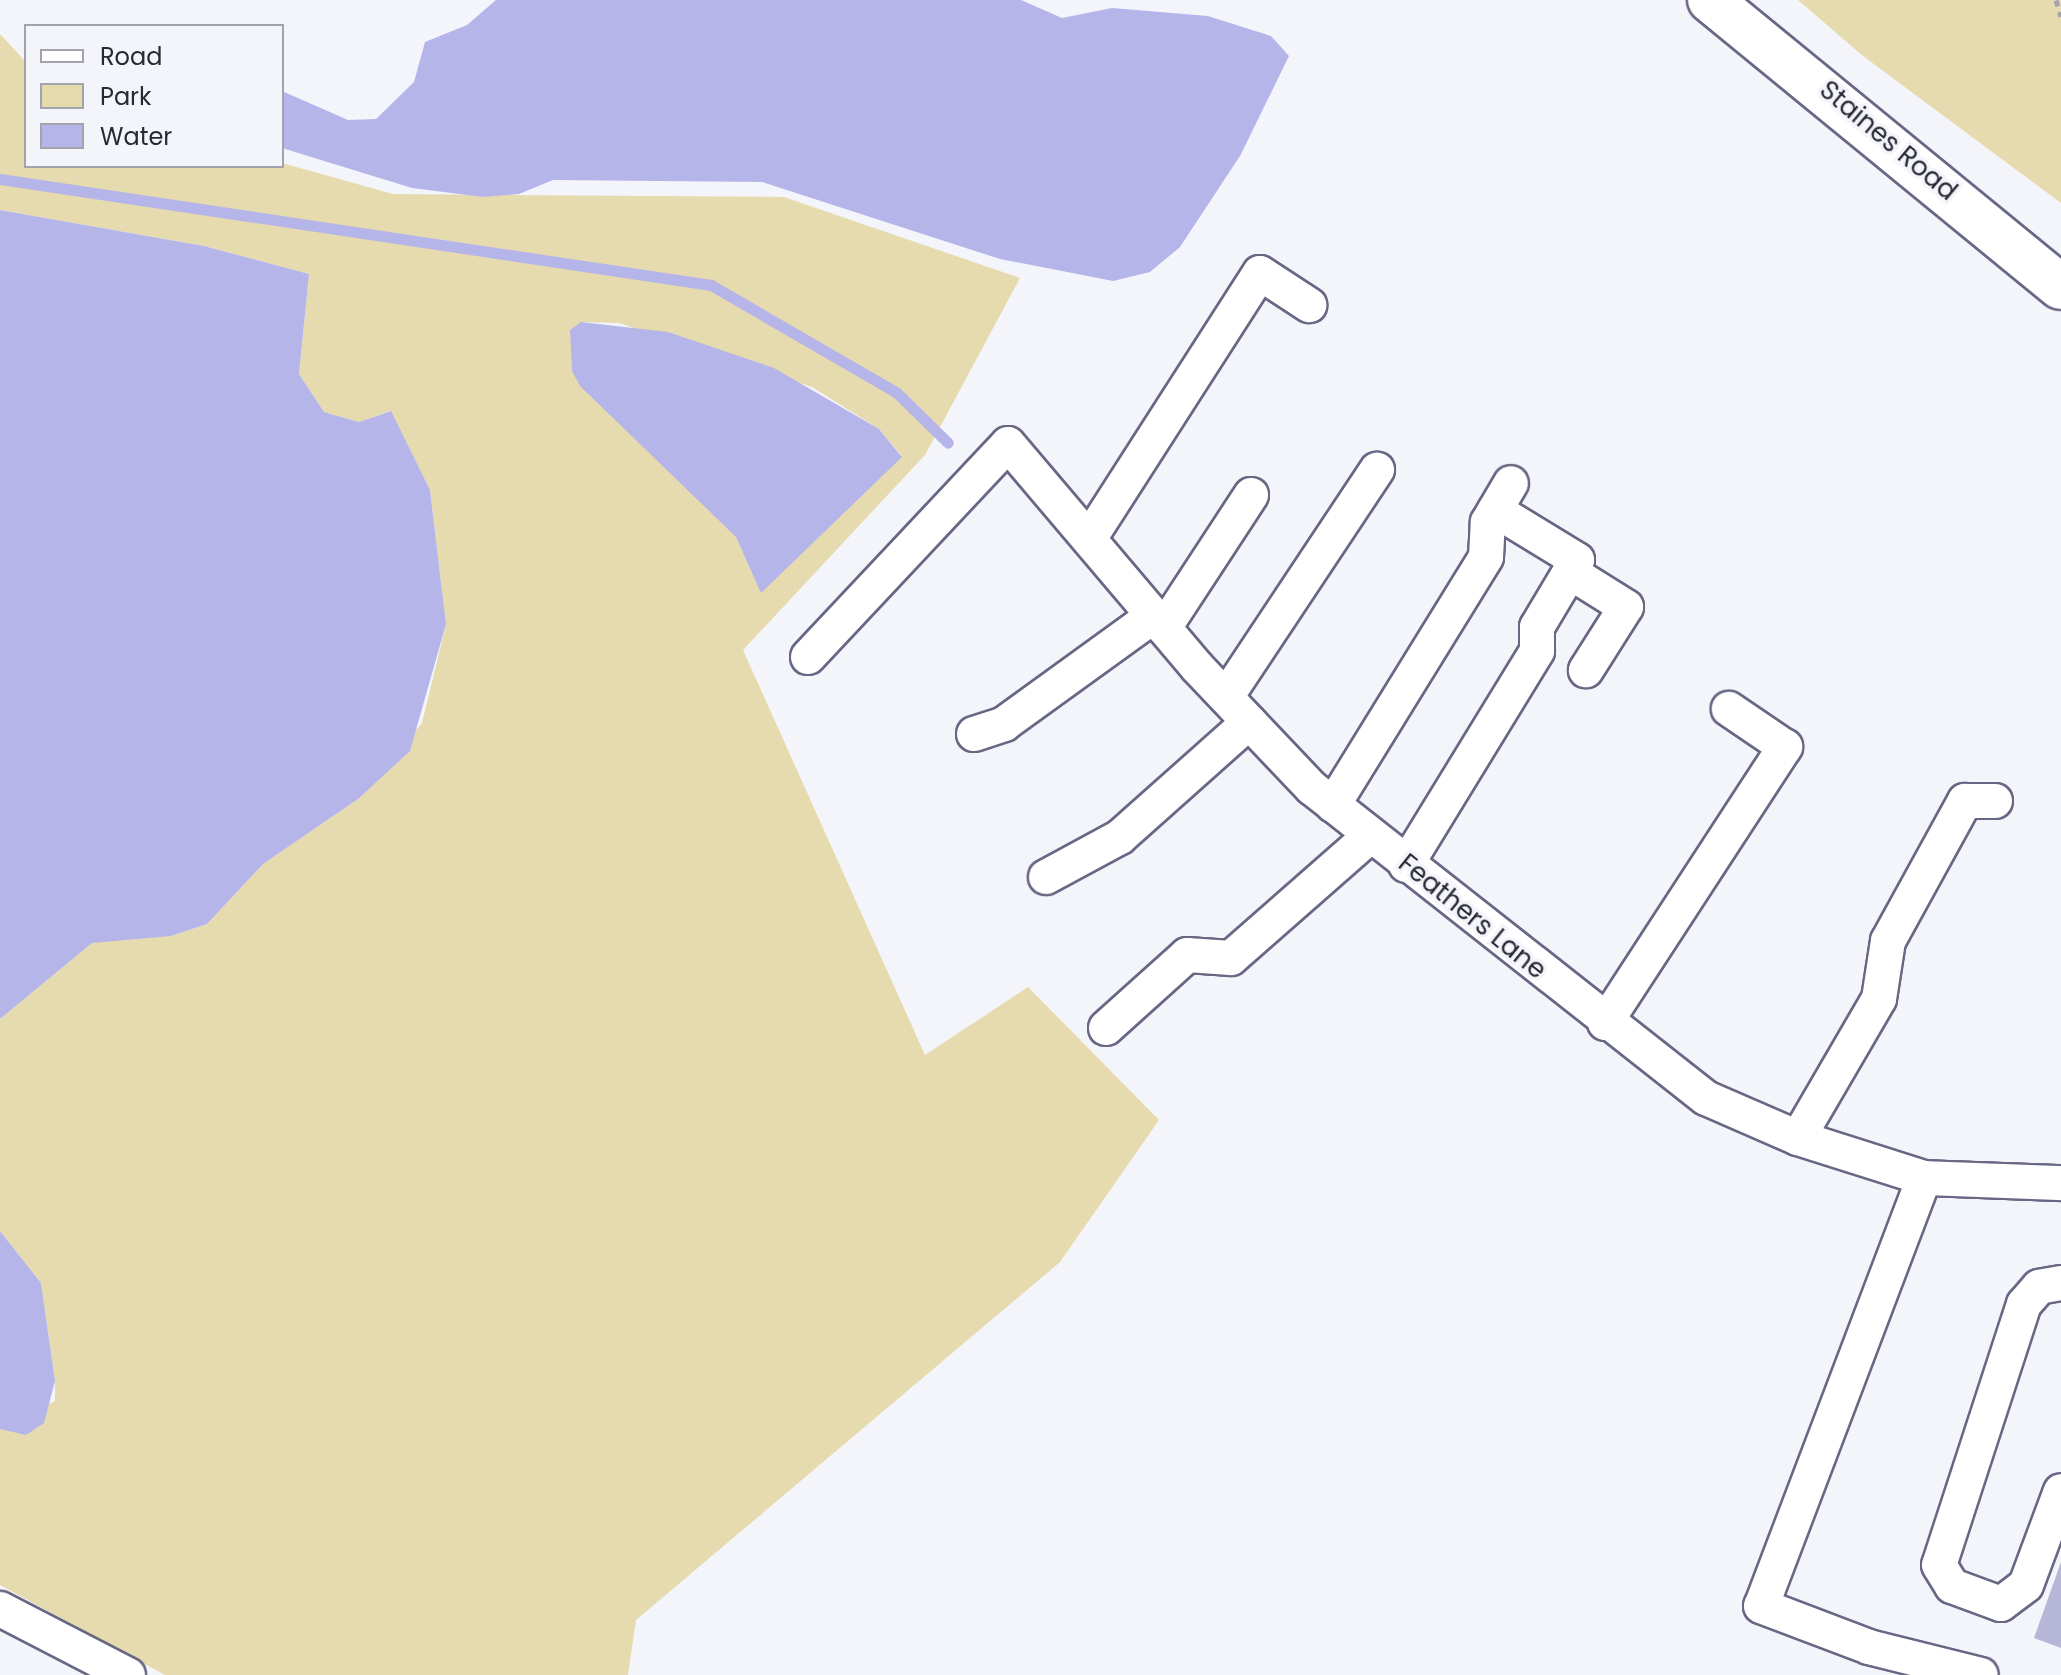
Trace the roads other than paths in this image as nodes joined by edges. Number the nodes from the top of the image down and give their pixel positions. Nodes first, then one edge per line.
1 (1710, 0) edge
2 (2061, 287) edge
3 (1309, 305) dead end
4 (1377, 470) dead end
5 (1251, 495) dead end
6 (1089, 539) junction
7 (1570, 572) junction
8 (1159, 622) junction
9 (808, 657) dead end
10 (1586, 670) dead end
11 (1226, 697) junction
12 (1729, 709) dead end
13 (1249, 722) junction
14 (974, 734) dead end
15 (1995, 801) dead end
16 (1333, 805) junction
17 (1370, 836) junction
18 (1406, 865) junction
19 (1046, 877) dead end
20 (1605, 1023) junction
21 (1106, 1028) dead end
22 (1798, 1138) junction
23 (1924, 1178) junction
24 (2061, 1183) edge
25 (2061, 1283) edge
26 (2061, 1491) edge
27 (0, 1609) edge
28 (128, 1675) edge
29 (1981, 1675) edge

1 - 2 main road, Staines Road
3 - 6 street
4 - 11 street
5 - 8 street
6 - 8 street, Feathers Lane
6 - 9 street, Feathers Lane
7 - 10 street
7 - 16 street
7 - 18 street
8 - 11 street, Feathers Lane
8 - 14 street
11 - 13 street, Feathers Lane
12 - 20 street
13 - 16 street, Feathers Lane
13 - 19 street
15 - 22 street
16 - 17 street, Feathers Lane
17 - 18 street, Feathers Lane
17 - 21 street
18 - 20 street, Feathers Lane
20 - 22 street, Feathers Lane
22 - 23 street, Feathers Lane
23 - 24 street, Feathers Lane
23 - 29 street
25 - 26 street
27 - 28 street

